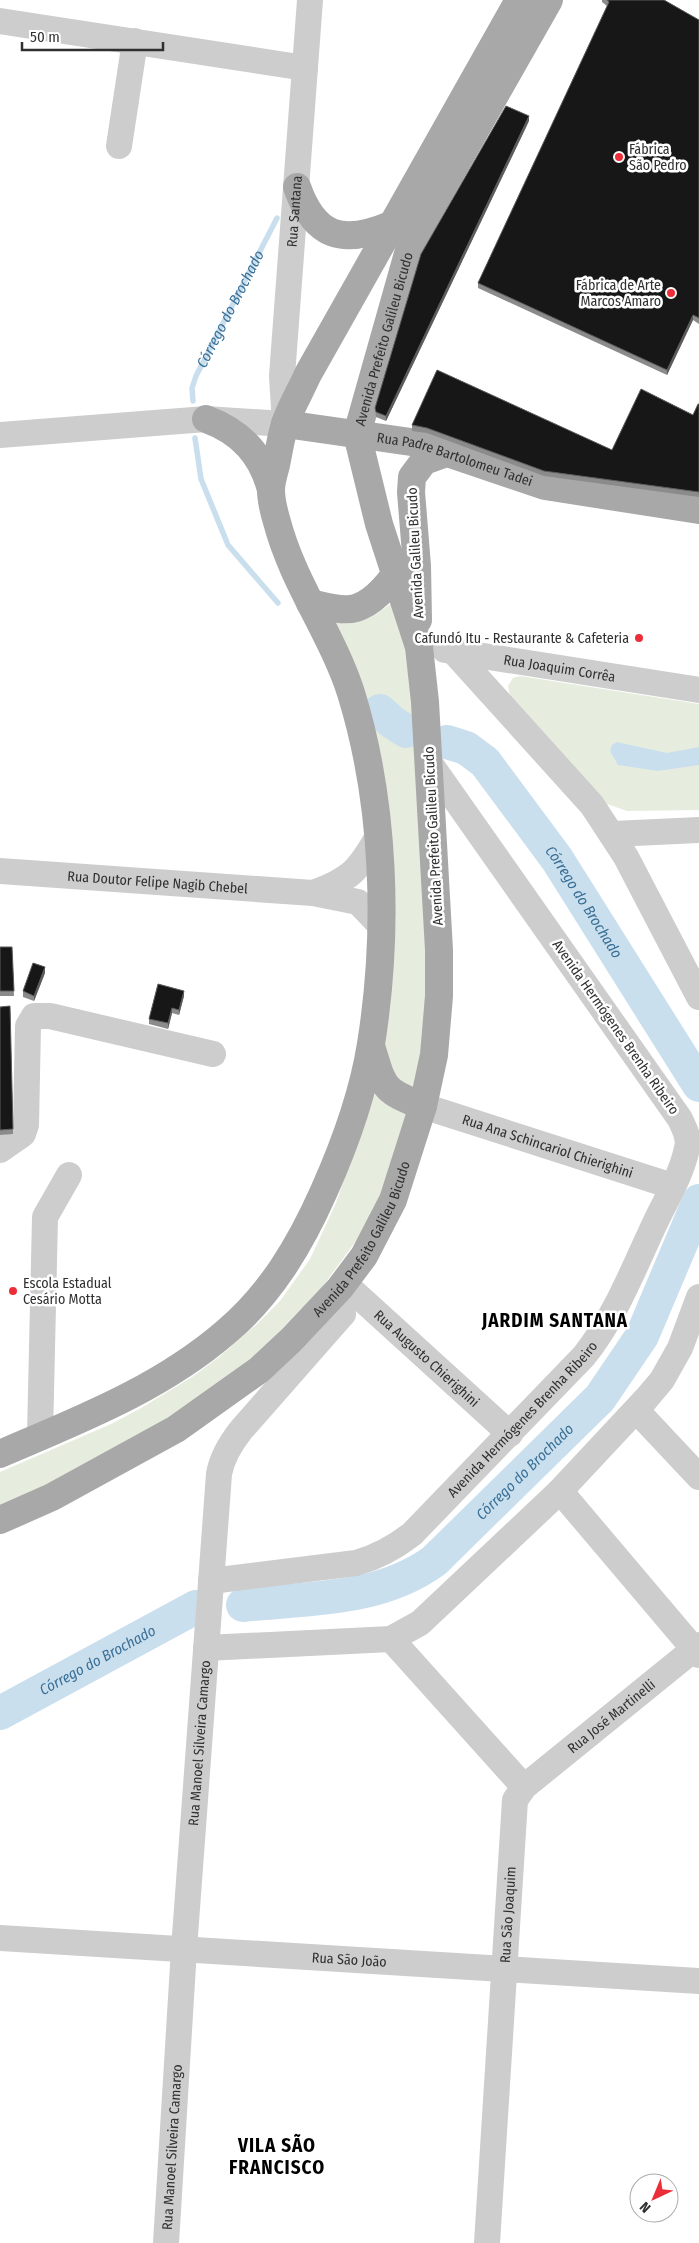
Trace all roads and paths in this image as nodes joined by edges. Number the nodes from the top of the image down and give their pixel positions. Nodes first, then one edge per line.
1 (310, 0) edge
2 (519, 0) edge
3 (549, 0) edge
4 (0, 21) edge
5 (135, 41) junction
6 (305, 68) junction
7 (118, 146) dead end
8 (297, 187) junction
9 (391, 225) junction
10 (206, 419) junction
11 (285, 424) junction
12 (358, 434) junction
13 (0, 436) edge
14 (449, 452) junction
15 (271, 490) junction
16 (699, 510) edge
17 (415, 541) junction
18 (394, 575) junction
19 (310, 602) junction
20 (419, 649) junction
21 (452, 650) junction
22 (699, 690) edge
23 (429, 762) junction
24 (699, 830) edge
25 (613, 834) junction
26 (378, 836) junction
27 (0, 871) edge
28 (313, 893) junction
29 (381, 926) junction
30 (699, 997) edge
31 (371, 1046) junction
32 (213, 1054) dead end
33 (423, 1106) junction
34 (0, 1150) edge
35 (69, 1176) dead end
36 (672, 1186) junction
37 (342, 1285) junction
38 (699, 1297) edge
39 (636, 1410) junction
40 (510, 1434) junction
41 (40, 1436) junction
42 (0, 1454) edge
43 (699, 1477) edge
44 (560, 1492) junction
45 (0, 1520) edge
46 (211, 1581) junction
47 (391, 1639) junction
48 (206, 1648) junction
49 (697, 1650) edge
50 (524, 1787) junction
51 (0, 1938) edge
52 (184, 1949) junction
53 (505, 1969) junction
54 (699, 1982) edge
55 (166, 2243) edge
56 (486, 2243) edge

1 - 6 street, Rua Santana
2 - 9 main road
3 - 12 main road, Avenida Prefeito Galileu Bicudo
4 - 5 street
5 - 6 street
5 - 7 street
6 - 8 street, Rua Santana
8 - 9 main road
8 - 11 street, Rua Santana
9 - 11 main road
10 - 11 street, Rua Padre Bartolomeu Tadei
10 - 13 street, Rua Padre Bartolomeu Tadei
10 - 15 main road
11 - 12 main road, Rua Padre Bartolomeu Tadei
11 - 15 main road
12 - 14 main road, Rua Padre Bartolomeu Tadei
12 - 18 main road, Avenida Prefeito Galileu Bicudo
14 - 16 main road, Rua Padre Bartolomeu Tadei
14 - 17 main road, Avenida Galileu Bicudo
15 - 19 main road
17 - 18 main road
17 - 20 main road, Avenida Galileu Bicudo
18 - 19 main road
18 - 20 main road, Avenida Prefeito Galileu Bicudo
19 - 26 main road
20 - 21 street, Rua Joaquim Corrêa
20 - 23 main road, Avenida Prefeito Galileu Bicudo
21 - 22 street, Rua Joaquim Corrêa
21 - 25 street
23 - 33 main road, Avenida Prefeito Galileu Bicudo
23 - 36 street, Avenida Hermógenes Brenha Ribeiro
24 - 25 street
25 - 30 street
26 - 28 street, Rua Doutor Felipe Nagib Chebel
26 - 29 main road
27 - 28 street, Rua Doutor Felipe Nagib Chebel
28 - 29 street, Rua Doutor Felipe Nagib Chebel
29 - 31 main road
31 - 33 main road
31 - 41 main road
32 - 34 street
33 - 36 street, Rua Ana Schincariol Chierighini
33 - 37 main road, Avenida Prefeito Galileu Bicudo
35 - 41 street
36 - 40 street, Avenida Hermógenes Brenha Ribeiro
37 - 40 street, Rua Augusto Chierighini
37 - 45 main road, Avenida Prefeito Galileu Bicudo
37 - 46 street, Rua Manoel Silveira Camargo
38 - 39 street
39 - 43 street
39 - 44 street
40 - 46 street, Avenida Hermógenes Brenha Ribeiro
41 - 42 main road
44 - 47 street
44 - 49 street
46 - 48 street, Rua Manoel Silveira Camargo
47 - 48 street
47 - 50 street
48 - 52 street, Rua Manoel Silveira Camargo
49 - 50 street, Rua José Martinelli
50 - 53 street, Rua São Joaquim
51 - 52 street, Rua São João
52 - 53 street, Rua São João
52 - 55 street, Rua Manoel Silveira Camargo
53 - 54 street, Rua São João
53 - 56 street, Rua São Joaquim

